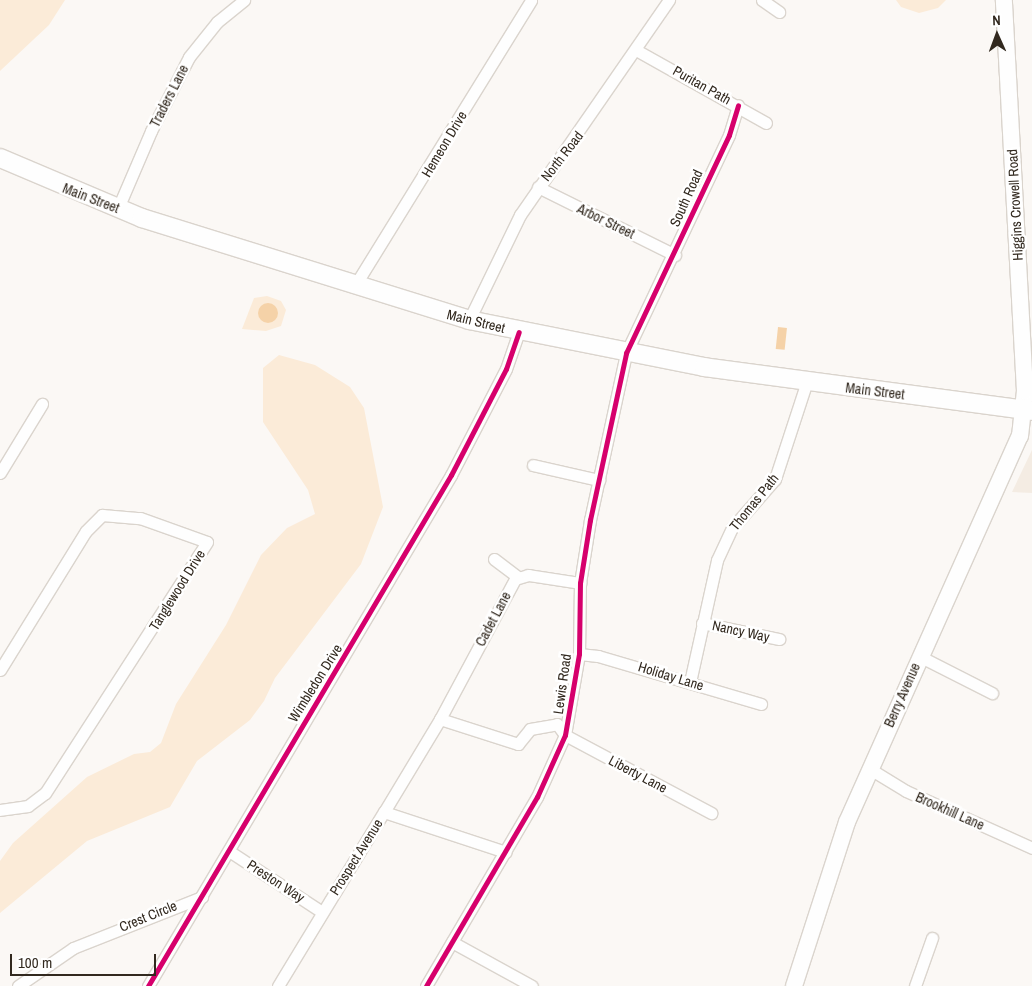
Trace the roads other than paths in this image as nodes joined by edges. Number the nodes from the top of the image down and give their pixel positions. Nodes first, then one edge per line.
1 (244, 0) edge
2 (531, 0) edge
3 (669, 0) edge
4 (762, 0) edge
5 (1004, 0) edge
6 (780, 12) dead end
7 (636, 50) junction
8 (738, 105) junction
9 (766, 124) dead end
10 (0, 158) edge
11 (538, 187) junction
12 (118, 208) junction
13 (675, 255) junction
14 (1025, 271) edge
15 (354, 287) junction
16 (1032, 303) edge
17 (469, 320) junction
18 (1021, 320) junction
19 (519, 332) junction
20 (626, 353) junction
21 (807, 381) junction
22 (42, 404) dead end
23 (1028, 411) edge
24 (533, 465) dead end
25 (0, 473) edge
26 (599, 480) junction
27 (494, 559) dead end
28 (518, 577) junction
29 (580, 583) junction
30 (702, 622) junction
31 (779, 639) dead end
32 (579, 654) junction
33 (920, 656) junction
34 (0, 670) edge
35 (690, 682) junction
36 (992, 692) dead end
37 (762, 704) dead end
38 (440, 719) junction
39 (565, 735) junction
40 (870, 769) junction
41 (0, 810) edge
42 (384, 812) junction
43 (711, 813) dead end
44 (1032, 848) edge
45 (229, 851) junction
46 (506, 852) junction
47 (202, 897) junction
48 (322, 912) junction
49 (932, 938) dead end
50 (452, 942) junction
51 (18, 986) edge
52 (148, 986) edge
53 (278, 986) edge
54 (426, 986) edge
55 (532, 986) edge
56 (794, 986) edge
57 (915, 986) edge

1 - 12 street, Traders Lane
2 - 15 street, Hemeon Drive
3 - 7 street, North Road
4 - 6 street
5 - 14 street, Higgins Crowell Road
7 - 8 street, Puritan Path
7 - 11 street, North Road
8 - 9 street, Puritan Path
8 - 13 street, South Road
10 - 12 main road, Main Street
11 - 13 street, Arbor Street
11 - 17 street, North Road
12 - 15 main road, Main Street
13 - 20 street, South Road
14 - 18 street, Higgins Crowell Road
15 - 17 main road, Main Street
16 - 18 street
17 - 19 main road, Main Street
18 - 23 street, Higgins Crowell Road
19 - 20 main road, Main Street
19 - 45 street, Wimbledon Drive
20 - 21 main road, Main Street
20 - 26 street, Lewis Road
21 - 23 main road, Main Street
21 - 30 street, Thomas Path
22 - 25 street
23 - 33 street, Berry Avenue
24 - 26 street
26 - 29 street, Lewis Road
27 - 28 street
28 - 29 street, Cadet Lane
28 - 38 street, Cadet Lane
29 - 32 street, Lewis Road
30 - 31 street, Nancy Way
30 - 35 street, Thomas Path
32 - 35 street, Holiday Lane
32 - 39 street, Lewis Road
33 - 36 street
33 - 40 street, Berry Avenue
34 - 41 street, Tanglewood Drive
35 - 37 street, Holiday Lane
38 - 39 street
38 - 42 street, Cadet Lane
39 - 43 street, Liberty Lane
39 - 46 street, Lewis Road
40 - 44 street, Brookhill Lane
40 - 56 street, Berry Avenue
42 - 46 street, Prospect Avenue
42 - 48 street, Prospect Avenue
45 - 47 street, Wimbledon Drive
45 - 48 street, Preston Way
46 - 50 street, Lewis Road
47 - 51 street, Crest Circle
47 - 52 street, Wimbledon Drive
48 - 53 street, Prospect Avenue
49 - 57 street
50 - 54 street, Lewis Road
50 - 55 street

